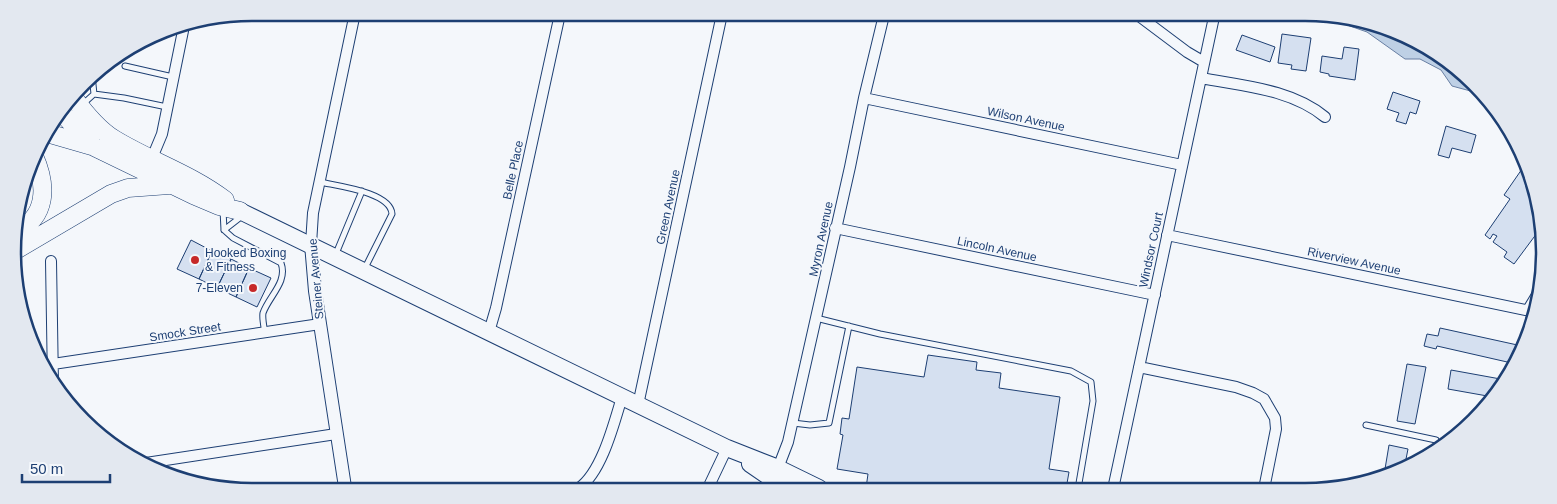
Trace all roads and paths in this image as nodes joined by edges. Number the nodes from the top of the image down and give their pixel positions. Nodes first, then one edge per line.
1 (353, 21) edge
2 (558, 21) edge
3 (720, 21) edge
4 (883, 21) edge
5 (1145, 21) edge
6 (1213, 21) edge
7 (183, 32) edge
8 (1204, 62) junction
9 (125, 66) dead end
10 (173, 76) junction
11 (1201, 78) junction
12 (93, 85) edge
13 (94, 94) junction
14 (864, 98) junction
15 (77, 102) edge
16 (167, 107) junction
17 (65, 117) edge
18 (1325, 117) dead end
19 (53, 135) edge
20 (94, 147) junction
21 (152, 158) junction
22 (38, 166) edge
23 (1182, 166) junction
24 (320, 182) junction
25 (171, 185) junction
26 (362, 191) junction
27 (236, 210) junction
28 (23, 227) edge
29 (835, 228) junction
30 (224, 230) junction
31 (1167, 235) junction
32 (311, 244) junction
33 (21, 247) edge
34 (335, 256) junction
35 (51, 261) dead end
36 (364, 270) junction
37 (1155, 295) junction
38 (1528, 311) edge
39 (816, 318) junction
40 (320, 324) junction
41 (849, 326) junction
42 (265, 332) junction
43 (489, 332) junction
44 (53, 364) junction
45 (1139, 367) junction
46 (53, 369) edge
47 (622, 397) junction
48 (638, 404) junction
49 (793, 423) junction
50 (1366, 425) dead end
51 (336, 434) junction
52 (1436, 440) dead end
53 (727, 448) junction
54 (154, 461) edge
55 (778, 468) junction
56 (344, 483) edge
57 (584, 483) edge
58 (710, 483) edge
59 (780, 483) edge
60 (809, 483) edge
61 (1079, 483) edge
62 (1114, 483) edge
63 (1265, 483) edge

1 - 24 street, Steiner Avenue
2 - 43 street, Belle Place
3 - 48 street, Green Avenue
4 - 14 street, Myron Avenue
5 - 8 street
6 - 8 street, Windsor Court
7 - 10 street
8 - 11 street, Windsor Court
9 - 10 lane
10 - 16 street
11 - 18 street
11 - 23 street, Windsor Court
12 - 13 lane
13 - 15 lane
13 - 16 lane
14 - 23 street, Wilson Avenue
14 - 29 street, Myron Avenue
15 - 21 highway
16 - 21 street
17 - 20 highway
19 - 20 highway
20 - 25 highway
21 - 27 highway
22 - 28 highway
23 - 31 street, Windsor Court
24 - 26 lane
24 - 32 street, Steiner Avenue
25 - 27 highway
25 - 33 highway
26 - 34 lane
26 - 36 lane
27 - 30 lane
27 - 30 lane
27 - 32 main road
29 - 37 street, Lincoln Avenue
29 - 39 street, Myron Avenue
30 - 42 lane
31 - 37 street, Windsor Court
31 - 38 street, Riverview Avenue
32 - 34 main road
32 - 40 street, Steiner Avenue
34 - 36 main road
35 - 44 street
36 - 43 main road
37 - 45 street, Windsor Court
39 - 41 lane
39 - 49 street, Myron Avenue
40 - 42 street, Smock Street
40 - 51 street, Steiner Avenue
41 - 49 lane
41 - 61 lane
42 - 44 street, Smock Street
43 - 47 main road
44 - 46 street
45 - 62 street, Windsor Court
45 - 63 street
47 - 48 main road
47 - 57 street
48 - 53 main road
49 - 55 street, Myron Avenue
50 - 52 lane
51 - 54 street
51 - 56 street, Steiner Avenue
53 - 55 main road
53 - 58 street
53 - 59 main road
55 - 60 main road

